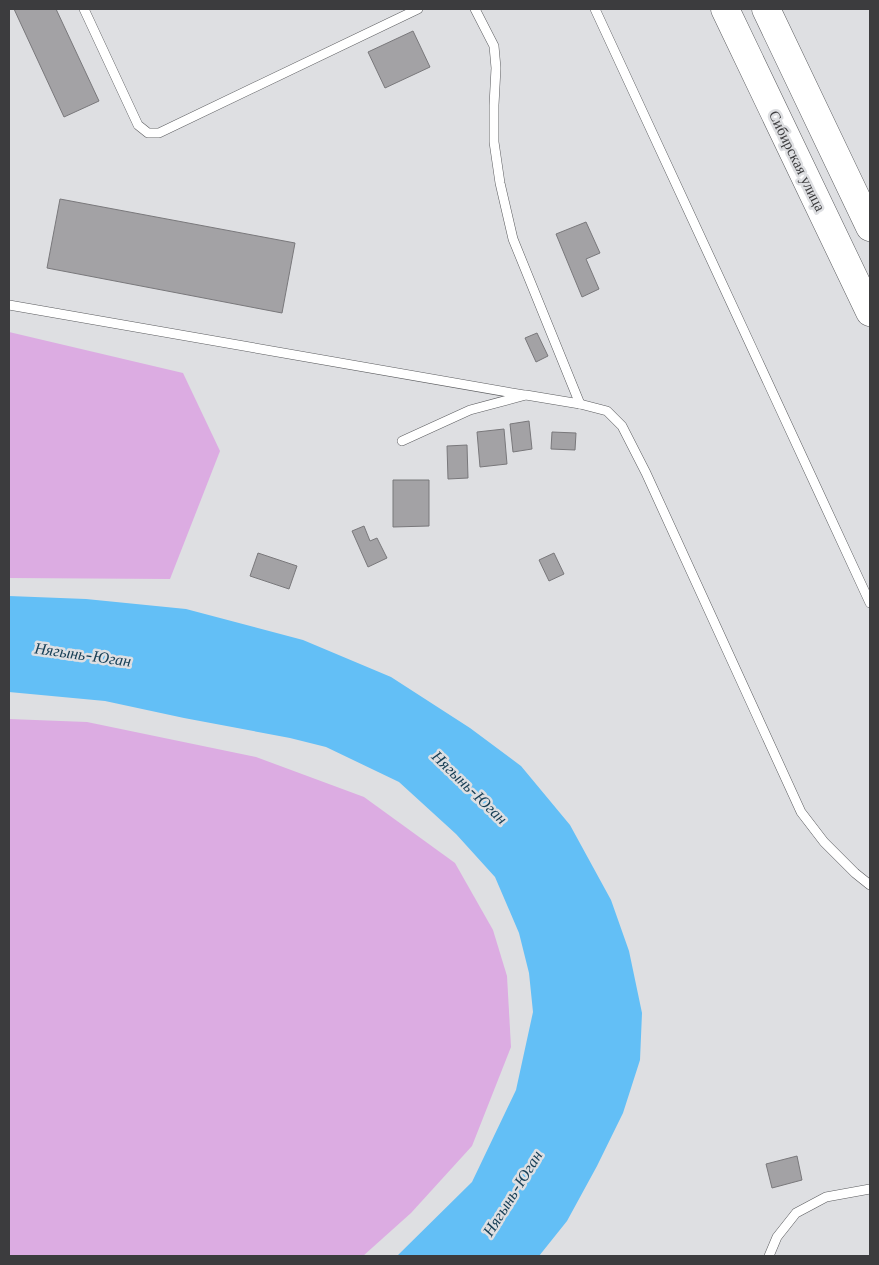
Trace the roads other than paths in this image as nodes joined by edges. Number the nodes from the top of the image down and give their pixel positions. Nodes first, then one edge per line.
1 (84, 9) edge
2 (418, 9) edge
3 (475, 9) edge
4 (595, 9) edge
5 (725, 9) edge
6 (766, 9) edge
7 (795, 69) junction
8 (760, 84) junction
9 (870, 227) edge
10 (9, 305) edge
11 (870, 312) edge
12 (526, 395) junction
13 (580, 404) junction
14 (402, 441) dead end
15 (870, 603) edge
16 (870, 885) edge
17 (870, 1189) edge
18 (769, 1256) edge

1 - 2 lane
3 - 13 lane
4 - 15 lane
5 - 8 main road, Сибирская улица
6 - 7 main road
7 - 8 main road
7 - 9 main road
8 - 11 main road, Сибирская улица
10 - 12 lane
12 - 13 lane
12 - 14 lane
13 - 16 lane
17 - 18 lane

